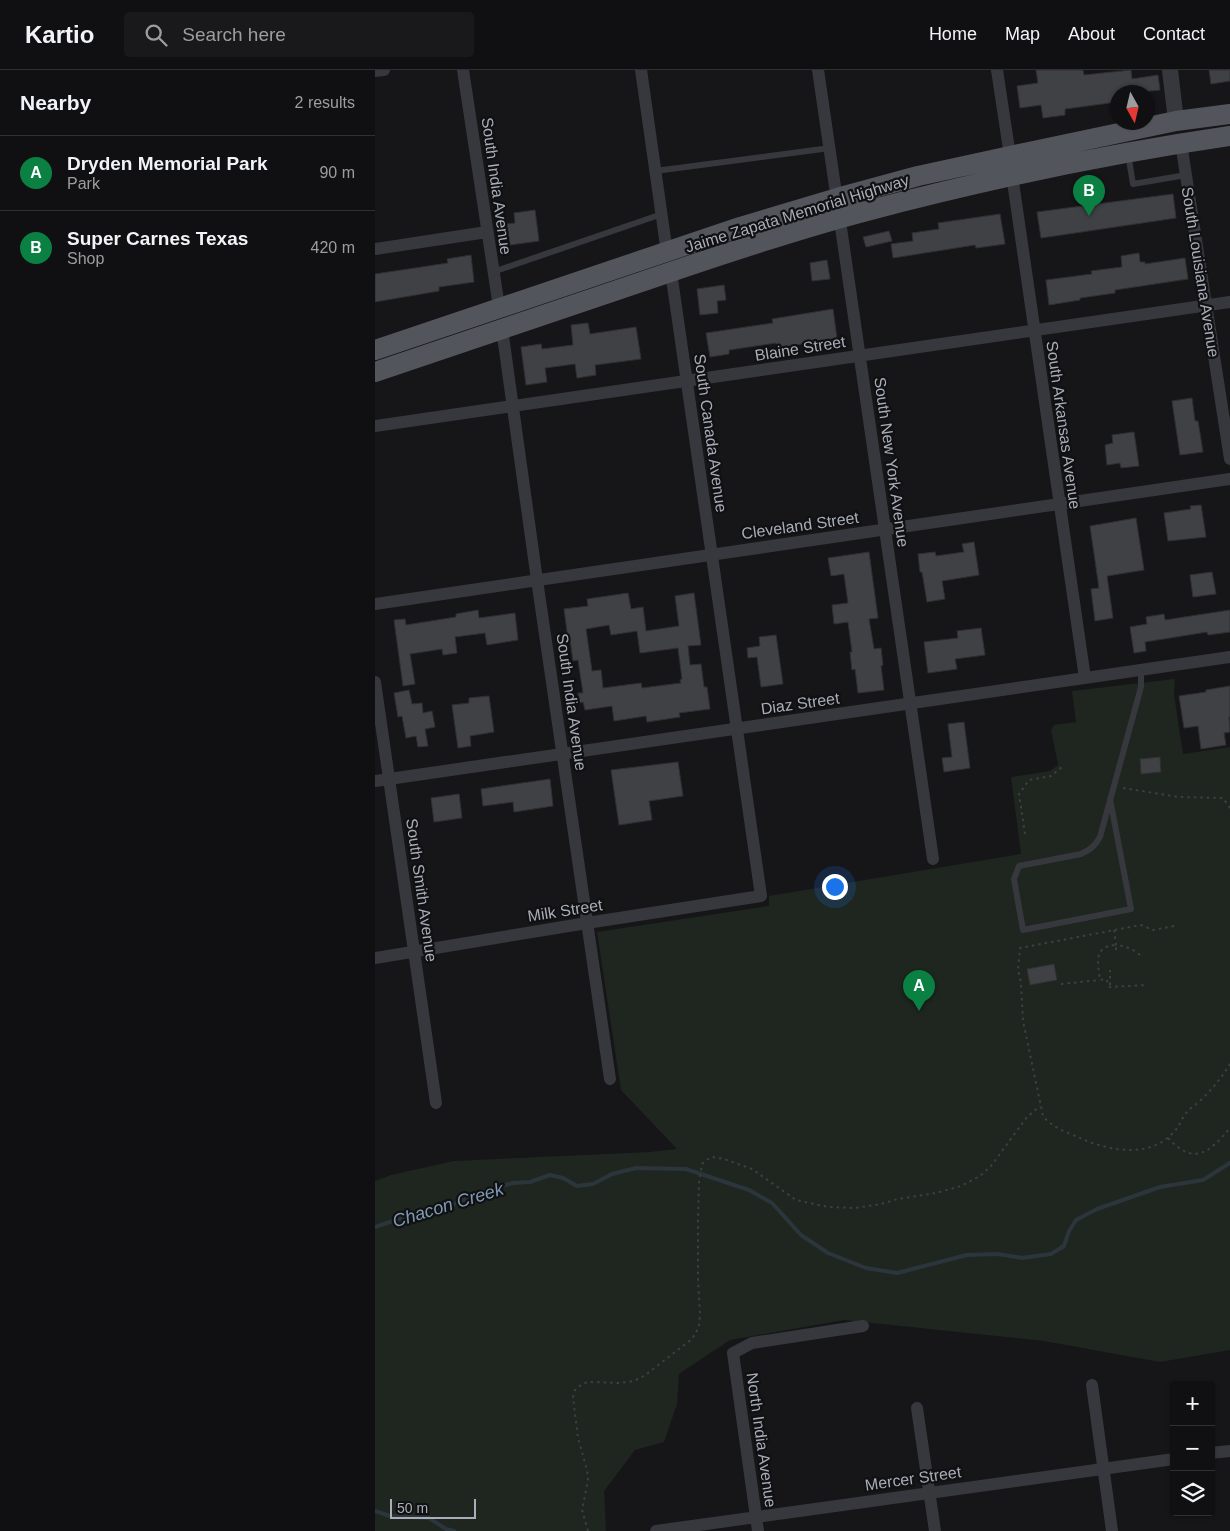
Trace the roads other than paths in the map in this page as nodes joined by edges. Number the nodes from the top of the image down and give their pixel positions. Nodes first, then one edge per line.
1 (384, 70) edge
2 (463, 70) edge
3 (641, 70) edge
4 (818, 70) edge
5 (997, 70) edge
6 (1170, 70) edge
7 (375, 71) edge
8 (1230, 114) edge
9 (1176, 121) junction
10 (1230, 124) edge
11 (1230, 136) edge
12 (1181, 143) junction
13 (830, 148) junction
14 (1128, 152) junction
15 (1011, 165) junction
16 (655, 171) junction
17 (1186, 175) junction
18 (837, 198) junction
19 (662, 214) junction
20 (839, 219) junction
21 (487, 232) junction
22 (375, 249) edge
23 (667, 252) junction
24 (493, 272) junction
25 (671, 272) junction
26 (1230, 302) edge
27 (1206, 305) junction
28 (499, 308) junction
29 (502, 329) junction
30 (1034, 331) junction
31 (375, 350) edge
32 (860, 355) junction
33 (375, 362) edge
34 (375, 372) edge
35 (687, 381) junction
36 (512, 405) junction
37 (375, 426) edge
38 (1230, 459) edge
39 (1230, 479) edge
40 (1059, 504) junction
41 (885, 529) junction
42 (711, 555) junction
43 (537, 580) junction
44 (375, 604) edge
45 (1230, 658) edge
46 (1141, 671) junction
47 (1085, 678) junction
48 (375, 682) edge
49 (911, 704) junction
50 (737, 729) junction
51 (563, 754) junction
52 (390, 779) junction
53 (375, 781) edge
54 (1110, 798) junction
55 (933, 859) dead end
56 (761, 896) joint
57 (587, 923) junction
58 (414, 952) junction
59 (375, 958) edge
60 (610, 1079) dead end
61 (436, 1103) dead end
62 (863, 1326) dead end
63 (1092, 1385) dead end
64 (917, 1408) dead end
65 (1230, 1451) edge
66 (1215, 1453) edge
67 (1170, 1460) edge
68 (1104, 1468) junction
69 (929, 1492) junction
70 (756, 1517) junction
71 (656, 1531) edge
72 (758, 1531) edge
73 (935, 1531) edge
74 (1112, 1531) edge

1 - 7 street
2 - 21 street, South India Avenue
3 - 16 street
4 - 13 street, South New York Avenue
5 - 15 street, South Arkansas Avenue
6 - 9 street
8 - 9 main road
9 - 15 main road
10 - 12 main road
11 - 12 main road, Jaime Zapata Memorial Highway
12 - 14 main road, Jaime Zapata Memorial Highway
12 - 17 street, South Louisiana Avenue
13 - 16 lane
13 - 18 street, South New York Avenue
14 - 15 main road, Jaime Zapata Memorial Highway
14 - 17 lane
15 - 18 main road, Jaime Zapata Memorial Highway
15 - 20 main road, Jaime Zapata Memorial Highway
15 - 30 street, South Arkansas Avenue
16 - 19 street
17 - 27 street, South Louisiana Avenue
18 - 20 street, South New York Avenue
18 - 23 main road, Jaime Zapata Memorial Highway
19 - 23 street
19 - 24 lane
20 - 25 main road, Jaime Zapata Memorial Highway
20 - 32 street, South New York Avenue
21 - 22 street
21 - 24 street, South India Avenue
23 - 28 main road, Jaime Zapata Memorial Highway
23 - 29 main road
24 - 28 street, South India Avenue
25 - 29 main road, Jaime Zapata Memorial Highway
25 - 35 street, South Canada Avenue
26 - 27 street, Blaine Street
27 - 30 street, Blaine Street
27 - 38 street, South Louisiana Avenue
28 - 31 main road, Jaime Zapata Memorial Highway
28 - 33 main road
29 - 34 main road, Jaime Zapata Memorial Highway
29 - 36 street, South India Avenue
30 - 32 street, Blaine Street
30 - 40 street, South Arkansas Avenue
32 - 35 street, Blaine Street
32 - 41 street, South New York Avenue
35 - 36 street, Blaine Street
35 - 42 street, South Canada Avenue
36 - 37 street, Blaine Street
36 - 43 street, South India Avenue
39 - 40 street, Cleveland Street
40 - 41 street, Cleveland Street
40 - 47 street, South Arkansas Avenue
41 - 42 street, Cleveland Street
41 - 49 street, South New York Avenue
42 - 43 street, Cleveland Street
42 - 50 street, South Canada Avenue
43 - 44 street, Cleveland Street
43 - 51 street, South India Avenue
45 - 46 street, Diaz Street
46 - 47 street, Diaz Street
46 - 54 lane
47 - 49 street, Diaz Street
48 - 52 street, South Smith Avenue
49 - 50 street, Diaz Street
49 - 55 street, South New York Avenue
50 - 51 street, Diaz Street
50 - 56 street, South Canada Avenue
51 - 52 street, Diaz Street
51 - 57 street, South India Avenue
52 - 53 street, Diaz Street
52 - 58 street, South Smith Avenue
54 - 54 lane
56 - 57 street, Milk Street
57 - 58 street, Milk Street
57 - 60 street, South India Avenue
58 - 59 street, Milk Street
58 - 61 street, South Smith Avenue
62 - 70 street, North India Avenue
63 - 68 street
64 - 69 street
65 - 66 street
67 - 68 street, Mercer Street
68 - 69 street, Mercer Street
68 - 74 street
69 - 70 street, Mercer Street
69 - 73 street
70 - 71 street, Mercer Street
70 - 72 street, North India Avenue

